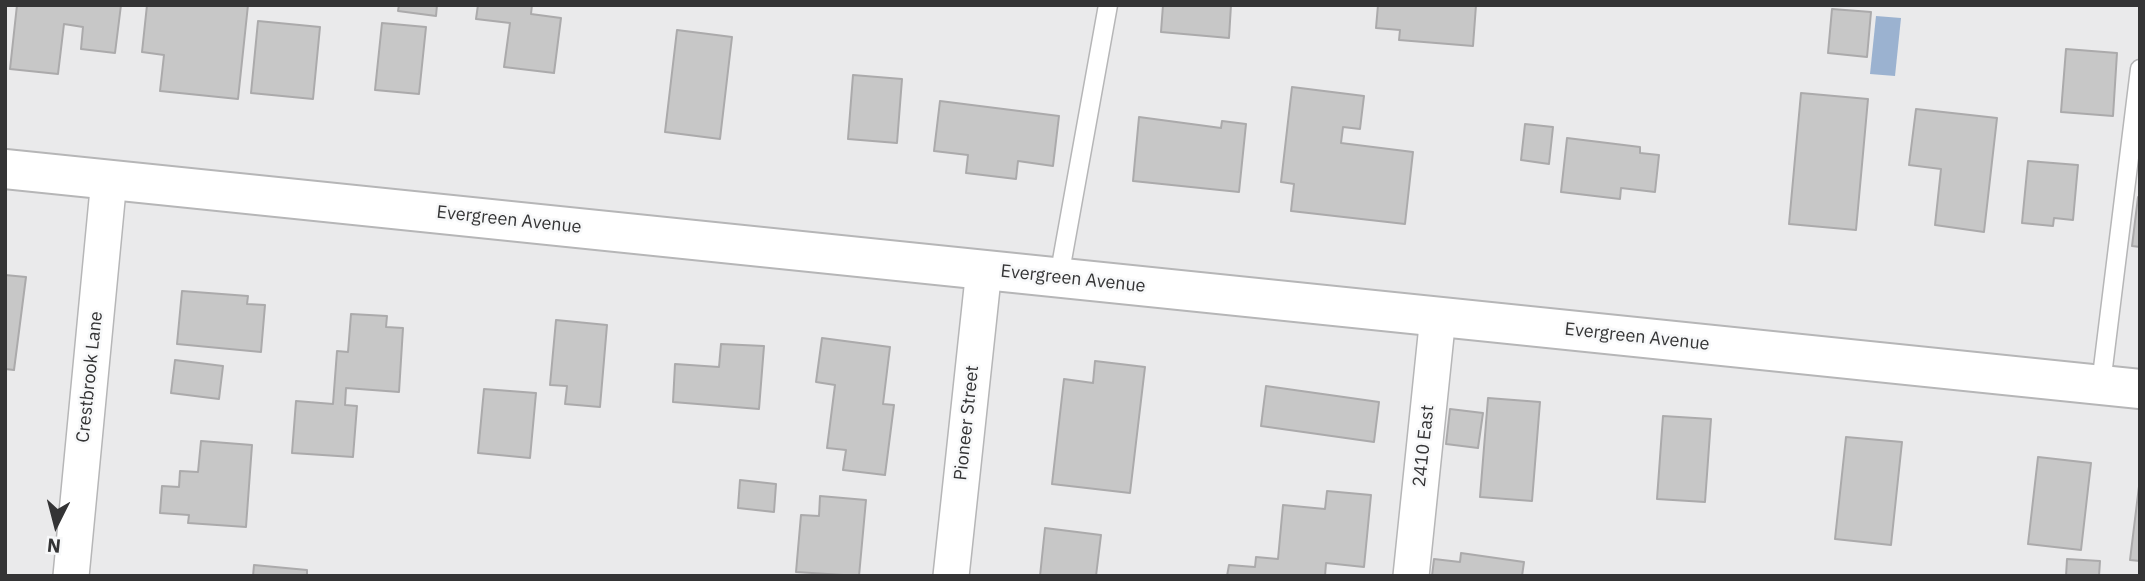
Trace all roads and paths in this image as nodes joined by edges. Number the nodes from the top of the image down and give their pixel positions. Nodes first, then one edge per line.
1 (1108, 5) edge
2 (2140, 69) edge
3 (5, 169) edge
4 (109, 179) junction
5 (984, 269) junction
6 (1059, 277) junction
7 (1438, 316) junction
8 (2101, 384) junction
9 (2140, 389) edge
10 (71, 576) edge
11 (951, 576) edge
12 (1410, 576) edge

1 - 6 lane
2 - 8 lane
3 - 4 street, Evergreen Avenue
4 - 5 street, Evergreen Avenue
4 - 10 street, Crestbrook Lane
5 - 6 street, Evergreen Avenue
5 - 11 street, Pioneer Street
6 - 7 street, Evergreen Avenue
7 - 8 street, Evergreen Avenue
7 - 12 street, 2410 East
8 - 9 street, Evergreen Avenue

